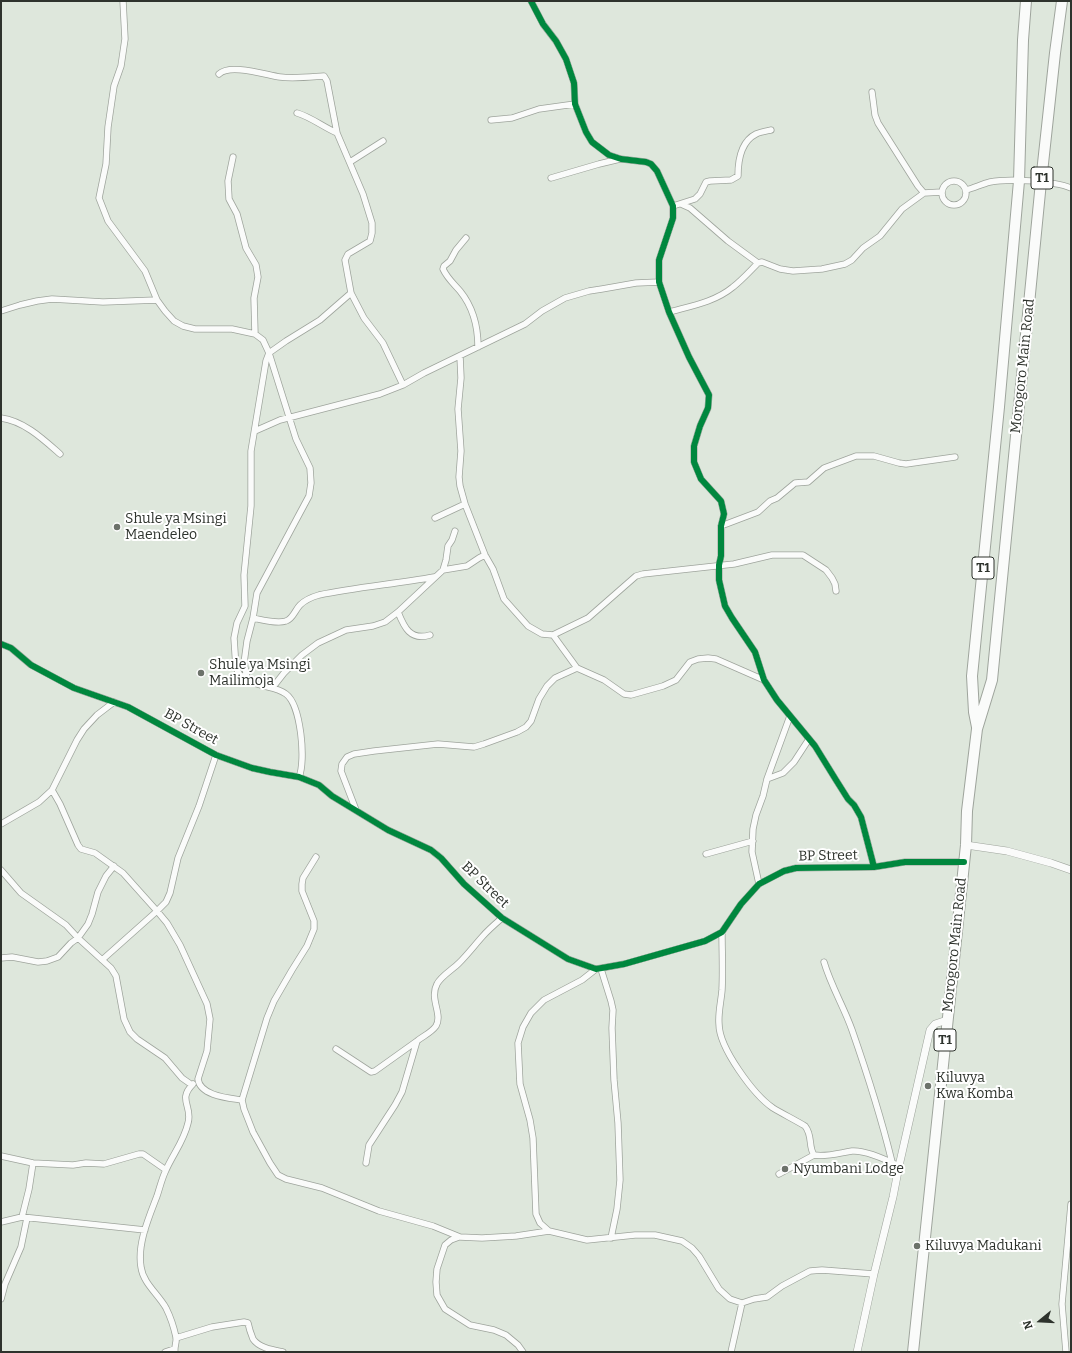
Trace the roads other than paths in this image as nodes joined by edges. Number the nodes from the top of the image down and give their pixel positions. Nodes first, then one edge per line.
1 (123, 1) edge
2 (531, 1) edge
3 (1026, 1) edge
4 (1062, 1) edge
5 (219, 74) dead end
6 (872, 92) dead end
7 (575, 104) junction
8 (297, 112) dead end
9 (491, 120) dead end
10 (771, 130) dead end
11 (337, 133) junction
12 (383, 141) dead end
13 (233, 157) dead end
14 (621, 159) junction
15 (350, 162) junction
16 (551, 178) dead end
17 (1019, 181) junction
18 (1041, 182) junction
19 (1071, 188) edge
20 (966, 190) junction
21 (942, 192) junction
22 (924, 193) junction
23 (681, 204) junction
24 (673, 206) junction
25 (466, 238) dead end
26 (758, 263) junction
27 (659, 282) junction
28 (351, 293) junction
29 (156, 300) junction
30 (1, 311) edge
31 (669, 312) junction
32 (255, 334) junction
33 (478, 347) junction
34 (270, 353) junction
35 (460, 356) junction
36 (403, 386) junction
37 (1, 418) edge
38 (289, 418) junction
39 (255, 430) junction
40 (60, 454) dead end
41 (955, 457) dead end
42 (466, 504) junction
43 (435, 518) dead end
44 (721, 526) junction
45 (455, 531) dead end
46 (485, 556) junction
47 (719, 565) junction
48 (443, 570) junction
49 (434, 576) junction
50 (836, 591) dead end
51 (398, 612) junction
52 (253, 618) junction
53 (553, 635) junction
54 (430, 636) dead end
55 (1, 644) edge
56 (577, 668) junction
57 (246, 678) junction
58 (764, 680) junction
59 (273, 687) junction
60 (114, 702) junction
61 (790, 716) junction
62 (977, 729) junction
63 (809, 739) junction
64 (216, 755) junction
65 (299, 777) junction
66 (767, 779) junction
67 (52, 790) junction
68 (356, 810) junction
69 (1, 824) edge
70 (752, 841) junction
71 (966, 845) junction
72 (706, 854) dead end
73 (316, 856) dead end
74 (964, 862) junction
75 (114, 866) junction
76 (874, 867) junction
77 (1, 870) edge
78 (1071, 870) edge
79 (759, 884) junction
80 (157, 911) junction
81 (502, 918) junction
82 (722, 932) junction
83 (78, 938) junction
84 (1, 958) edge
85 (102, 960) junction
86 (824, 962) dead end
87 (598, 969) junction
88 (947, 1020) junction
89 (417, 1041) junction
90 (336, 1049) dead end
91 (182, 1078) junction
92 (198, 1079) junction
93 (192, 1085) junction
94 (186, 1091) junction
95 (242, 1100) junction
96 (1, 1156) edge
97 (814, 1156) junction
98 (892, 1162) junction
99 (33, 1163) junction
100 (366, 1163) dead end
101 (899, 1166) junction
102 (166, 1170) junction
103 (780, 1174) dead end
104 (1071, 1204) edge
105 (1071, 1212) edge
106 (24, 1218) junction
107 (1, 1222) edge
108 (145, 1230) junction
109 (549, 1231) junction
110 (460, 1237) junction
111 (611, 1238) junction
112 (1064, 1268) junction
113 (1071, 1268) edge
114 (874, 1274) junction
115 (1, 1299) edge
116 (742, 1303) junction
117 (1063, 1328) junction
118 (1071, 1328) edge
119 (176, 1338) junction
120 (174, 1351) edge
121 (165, 1352) edge
122 (283, 1352) edge
123 (523, 1352) edge
124 (731, 1352) edge
125 (857, 1352) edge
126 (913, 1352) edge
127 (1066, 1352) edge

1 - 29 street
2 - 7 street
3 - 17 highway, Morogoro Main Road / T1
4 - 18 highway, Morogoro Main Road / T1
5 - 11 street
6 - 22 street
7 - 9 street
7 - 14 street
8 - 11 street
10 - 23 street
11 - 15 street
12 - 15 street
13 - 32 street
14 - 16 street
14 - 24 street
15 - 28 street
17 - 18 street
17 - 20 street
17 - 62 highway, Morogoro Main Road / T1
18 - 19 street
18 - 62 highway, Morogoro Main Road / T1
20 - 21 street
20 - 21 street
21 - 22 street
22 - 26 street
23 - 24 street
23 - 26 street
24 - 27 street
25 - 33 street
26 - 31 street
27 - 31 street
27 - 33 street
28 - 34 street
28 - 36 street
29 - 30 street
29 - 32 street
31 - 44 street
32 - 34 street
33 - 35 street
34 - 38 street
34 - 39 street
35 - 36 street
35 - 42 street
36 - 38 street
37 - 40 street
38 - 39 street
38 - 52 street
39 - 57 street
41 - 44 street
42 - 43 street
42 - 46 street
44 - 47 street
45 - 48 street
46 - 48 street
46 - 53 street
47 - 50 street
47 - 53 street
47 - 58 street
48 - 49 street
49 - 51 street
49 - 52 street
51 - 54 street
51 - 59 street
52 - 57 street
53 - 56 street
55 - 60 street, BP Street
56 - 58 street
56 - 68 street
57 - 59 street
58 - 61 street
59 - 65 street
60 - 64 street, BP Street
60 - 67 street
61 - 63 street
61 - 66 street
62 - 71 highway, Morogoro Main Road / T1
63 - 66 street
63 - 76 street
64 - 65 street, BP Street
64 - 80 street
65 - 68 street, BP Street
66 - 70 street
67 - 69 street
67 - 75 street
68 - 81 street, BP Street
70 - 72 street
70 - 79 street
71 - 74 highway, Morogoro Main Road / T1
71 - 78 street
73 - 95 street
74 - 76 street, BP Street
74 - 88 highway, Morogoro Main Road / T1
75 - 80 street
75 - 83 street
76 - 79 street, BP Street
77 - 83 street
79 - 82 street, BP Street
80 - 85 street
80 - 92 street
81 - 87 street, BP Street
81 - 89 street
82 - 87 street, BP Street
82 - 97 street
83 - 84 street
83 - 85 street
85 - 91 street
86 - 98 street
87 - 109 street
87 - 111 street
88 - 101 street
88 - 126 highway, Morogoro Main Road / T1
89 - 90 street
89 - 100 street
91 - 93 street
91 - 94 street
92 - 93 street
92 - 95 street
93 - 94 street
94 - 102 street
95 - 110 street
96 - 99 street
97 - 98 street
97 - 103 street
98 - 101 street
99 - 102 street
99 - 106 street
101 - 114 street
102 - 108 street
104 - 105 street
105 - 112 street
106 - 107 street
106 - 108 street
106 - 115 street
108 - 119 street
109 - 110 street
109 - 111 street
110 - 123 street
111 - 116 street
112 - 113 street
112 - 117 street
114 - 116 street
114 - 125 street
116 - 124 street
117 - 118 street
117 - 127 street
119 - 120 street
119 - 122 street
120 - 121 street

